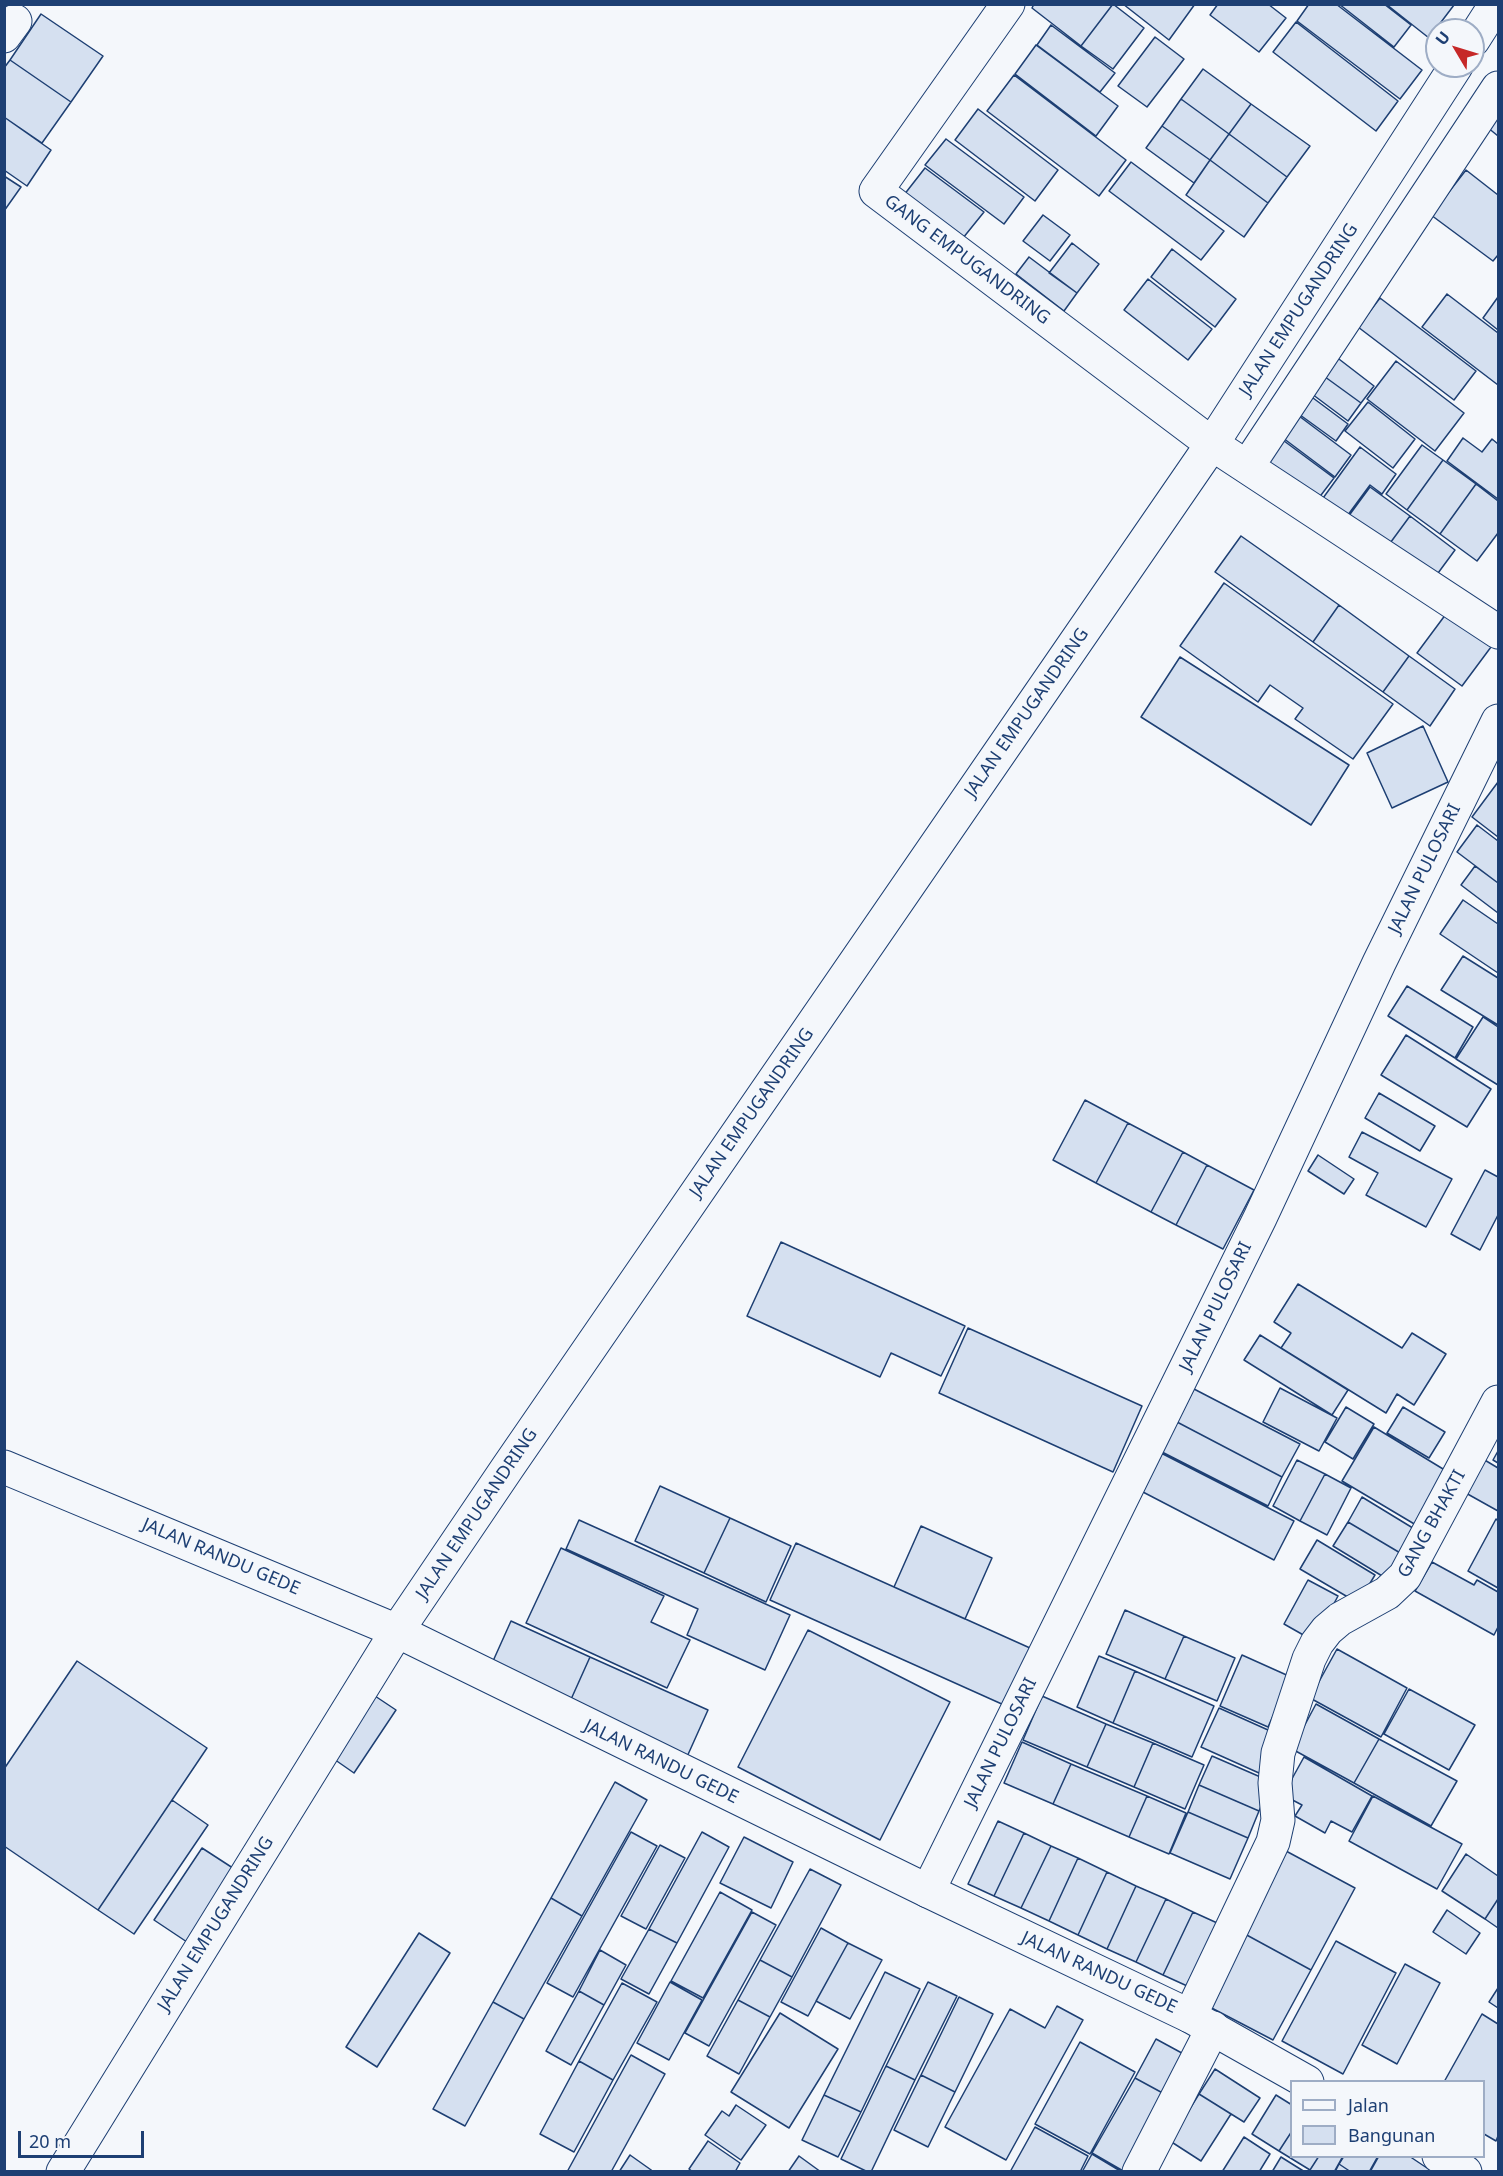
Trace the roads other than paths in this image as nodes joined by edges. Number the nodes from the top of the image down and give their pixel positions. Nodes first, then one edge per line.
1 (1008, 4) edge
2 (1496, 4) edge
3 (1485, 21) edge
4 (1454, 78) edge
5 (1498, 88) edge
6 (1447, 129) junction
7 (1232, 457) junction
8 (1498, 632) edge
9 (1498, 721) edge
10 (1498, 1402) edge
11 (4, 1467) edge
12 (416, 1641) junction
13 (928, 1892) junction
14 (1201, 2022) junction
15 (1303, 2080) edge
16 (1441, 2158) edge
17 (63, 2172) edge
18 (1139, 2172) edge
19 (1465, 2172) edge

1 - 7 street, GANG EMPUGANDRING
2 - 3 street
4 - 6 street, JALAN EMPUGANDRING
5 - 6 street
6 - 7 street
6 - 7 street, JALAN EMPUGANDRING
7 - 8 street
7 - 12 street, JALAN EMPUGANDRING
9 - 13 street, JALAN PULOSARI
10 - 14 street, GANG BHAKTI
11 - 12 street, JALAN RANDU GEDE
12 - 13 street, JALAN RANDU GEDE
12 - 17 street, JALAN EMPUGANDRING
13 - 14 street, JALAN RANDU GEDE
14 - 15 street, JALAN RANDU GEDE
14 - 18 street, GANG BHAKTI
16 - 19 street

